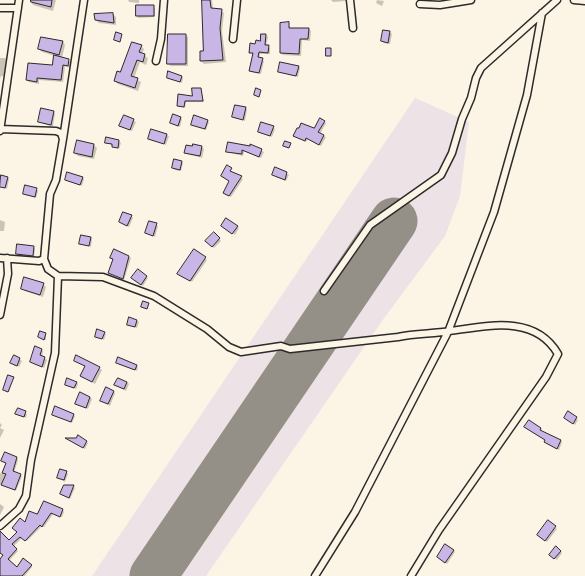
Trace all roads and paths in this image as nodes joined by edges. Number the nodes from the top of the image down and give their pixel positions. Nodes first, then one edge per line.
1 (19, 0) edge
2 (84, 0) edge
3 (164, 0) edge
4 (237, 0) edge
5 (350, 0) edge
6 (471, 0) edge
7 (557, 0) edge
8 (574, 0) edge
9 (585, 1) edge
10 (420, 4) dead end
11 (0, 8) edge
12 (18, 8) junction
13 (542, 13) junction
14 (353, 28) dead end
15 (233, 39) dead end
16 (156, 61) dead end
17 (0, 129) edge
18 (0, 133) edge
19 (63, 139) junction
20 (0, 258) edge
21 (7, 258) junction
22 (44, 259) junction
23 (58, 276) junction
24 (324, 291) dead end
25 (0, 315) edge
26 (448, 332) junction
27 (0, 526) edge
28 (315, 576) edge
29 (410, 576) edge

1 - 12 street
2 - 19 street
3 - 16 street
4 - 15 street
5 - 14 street
6 - 10 street
7 - 13 street
8 - 9 street
11 - 12 street
12 - 17 street
13 - 24 street
13 - 26 street
17 - 18 street
17 - 19 street
19 - 22 street
20 - 21 street
21 - 22 street
21 - 25 street
22 - 23 street
23 - 26 street
23 - 27 street
26 - 28 street
26 - 29 street

